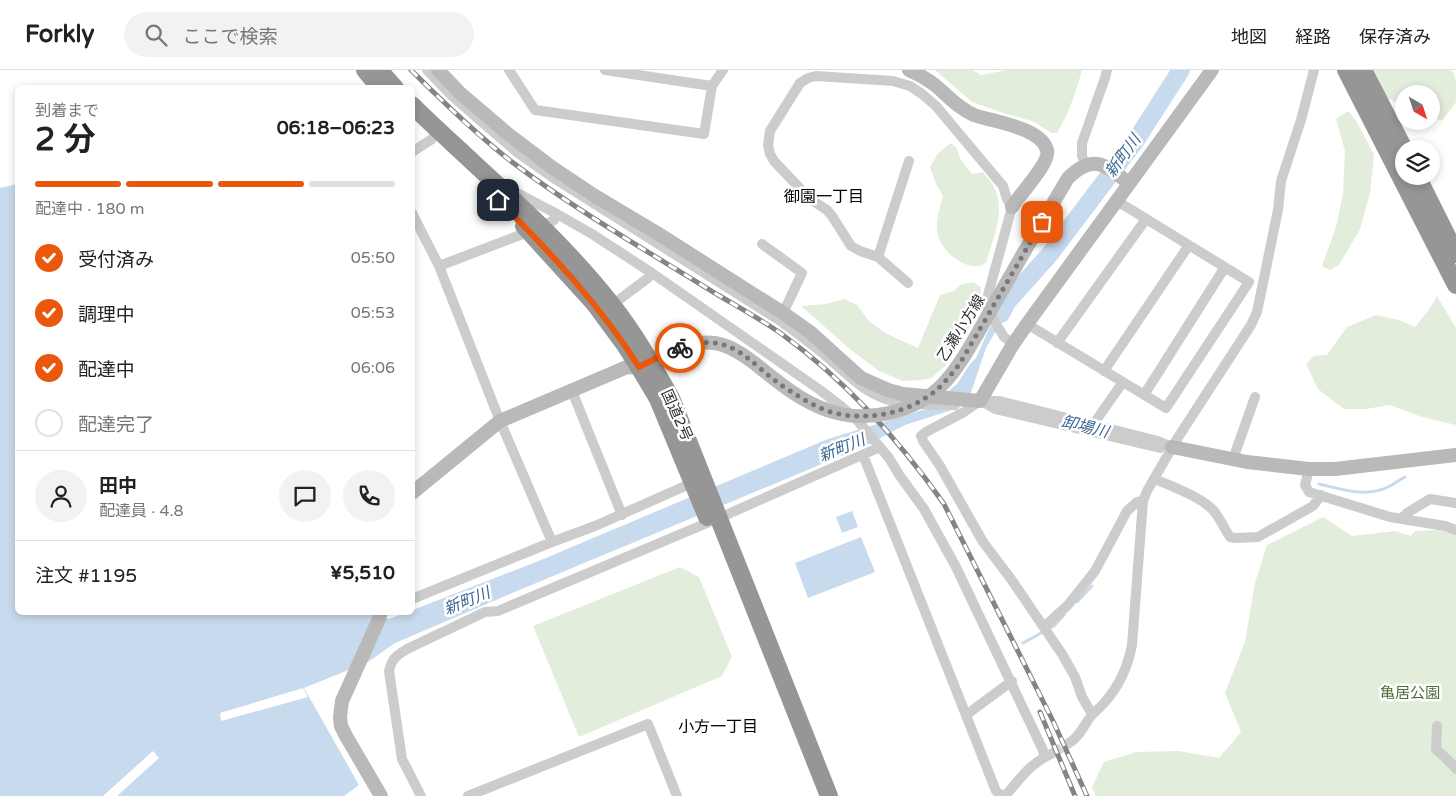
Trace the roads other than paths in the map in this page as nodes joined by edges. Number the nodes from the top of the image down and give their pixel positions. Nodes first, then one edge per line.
1 (365, 70) edge
2 (379, 70) edge
3 (426, 70) edge
4 (438, 70) edge
5 (509, 70) edge
6 (605, 70) edge
7 (723, 70) edge
8 (909, 70) edge
9 (1107, 70) edge
10 (1212, 70) edge
11 (1306, 70) edge
12 (1314, 70) edge
13 (1346, 70) edge
14 (1363, 70) edge
15 (1312, 81) junction
16 (378, 85) edge
17 (392, 85) edge
18 (712, 86) junction
19 (415, 108) edge
20 (415, 125) edge
21 (432, 140) junction
22 (1395, 149) edge
23 (415, 150) edge
24 (1395, 154) edge
25 (909, 161) dead end
26 (1086, 166) junction
27 (1127, 182) junction
28 (1409, 185) edge
29 (1422, 185) edge
30 (498, 186) junction
31 (1117, 201) junction
32 (1012, 207) junction
33 (557, 214) junction
34 (415, 219) edge
35 (1146, 219) junction
36 (536, 230) junction
37 (762, 244) dead end
38 (1189, 245) junction
39 (1456, 254) edge
40 (878, 257) junction
41 (439, 266) junction
42 (1225, 267) junction
43 (652, 273) junction
44 (908, 283) dead end
45 (1456, 285) edge
46 (612, 305) junction
47 (783, 313) junction
48 (1027, 324) junction
49 (1011, 342) junction
50 (1057, 343) junction
51 (645, 364) junction
52 (1104, 371) junction
53 (1123, 382) junction
54 (572, 391) junction
55 (1144, 395) junction
56 (1255, 397) dead end
57 (970, 402) junction
58 (500, 421) junction
59 (1096, 425) junction
60 (878, 445) junction
61 (1172, 447) junction
62 (863, 455) junction
63 (1456, 455) edge
64 (1233, 459) junction
65 (1309, 469) junction
66 (1155, 479) junction
67 (698, 485) junction
68 (415, 491) edge
69 (1320, 495) junction
70 (1143, 501) junction
71 (1456, 503) edge
72 (622, 515) junction
73 (713, 517) junction
74 (1402, 518) junction
75 (1456, 530) edge
76 (552, 542) junction
77 (415, 598) edge
78 (381, 615) edge
79 (1044, 627) junction
80 (1012, 681) junction
81 (1092, 714) junction
82 (966, 715) junction
83 (1437, 726) dead end
84 (1069, 743) tunnel mouth
85 (1456, 769) edge
86 (381, 796) edge
87 (421, 796) edge
88 (468, 796) edge
89 (677, 796) edge
90 (817, 796) edge
91 (829, 796) edge
92 (1004, 796) edge

1 - 16 highway
2 - 17 highway
3 - 57 street
4 - 47 street
5 - 18 street
6 - 18 street
7 - 18 street
8 - 32 street
9 - 26 street
10 - 27 street
11 - 15 street
12 - 15 street
13 - 24 highway
14 - 22 highway
15 - 61 street
19 - 30 highway, 国道2号
20 - 21 highway, 国道2号
21 - 23 street
21 - 36 highway, 国道2号
25 - 40 street
26 - 27 street
26 - 51 street, 乙瀬小方線, bridge
27 - 31 street
28 - 45 highway
29 - 39 highway
30 - 33 street
30 - 36 highway, 国道2号
31 - 35 street
31 - 48 street
32 - 40 street
32 - 49 street
33 - 36 street
33 - 43 street
34 - 41 street
35 - 38 street
35 - 50 street
36 - 41 street
36 - 46 highway, 国道2号
36 - 51 highway, 国道2号
37 - 47 street
38 - 42 street
38 - 52 street
40 - 44 street
41 - 58 street
42 - 55 street
42 - 55 street
43 - 46 street
43 - 60 street
46 - 51 highway, 国道2号
47 - 57 street
48 - 49 street
48 - 50 street
49 - 57 street
50 - 52 street
51 - 54 street, 乙瀬小方線
51 - 67 highway, 国道2号
52 - 53 street
53 - 55 street
53 - 59 street
54 - 58 street, 乙瀬小方線
54 - 72 street
56 - 64 street
57 - 59 street
57 - 61 street
57 - 79 street
58 - 68 street, 乙瀬小方線
58 - 76 street
59 - 61 street
60 - 62 street
60 - 80 street
61 - 64 street
61 - 66 street
62 - 73 street
62 - 82 street
63 - 65 street
64 - 65 street
65 - 69 street
66 - 69 street
66 - 70 street
67 - 72 street
67 - 73 highway, 国道2号
69 - 74 street
70 - 79 street
70 - 81 street
71 - 74 street
72 - 76 street
73 - 87 street
73 - 90 highway, 国道2号
73 - 91 highway, 国道2号
74 - 75 street
76 - 77 street
78 - 86 street
79 - 81 street
80 - 82 street
80 - 92 street
81 - 84 street
82 - 92 street
83 - 85 street
88 - 89 street

